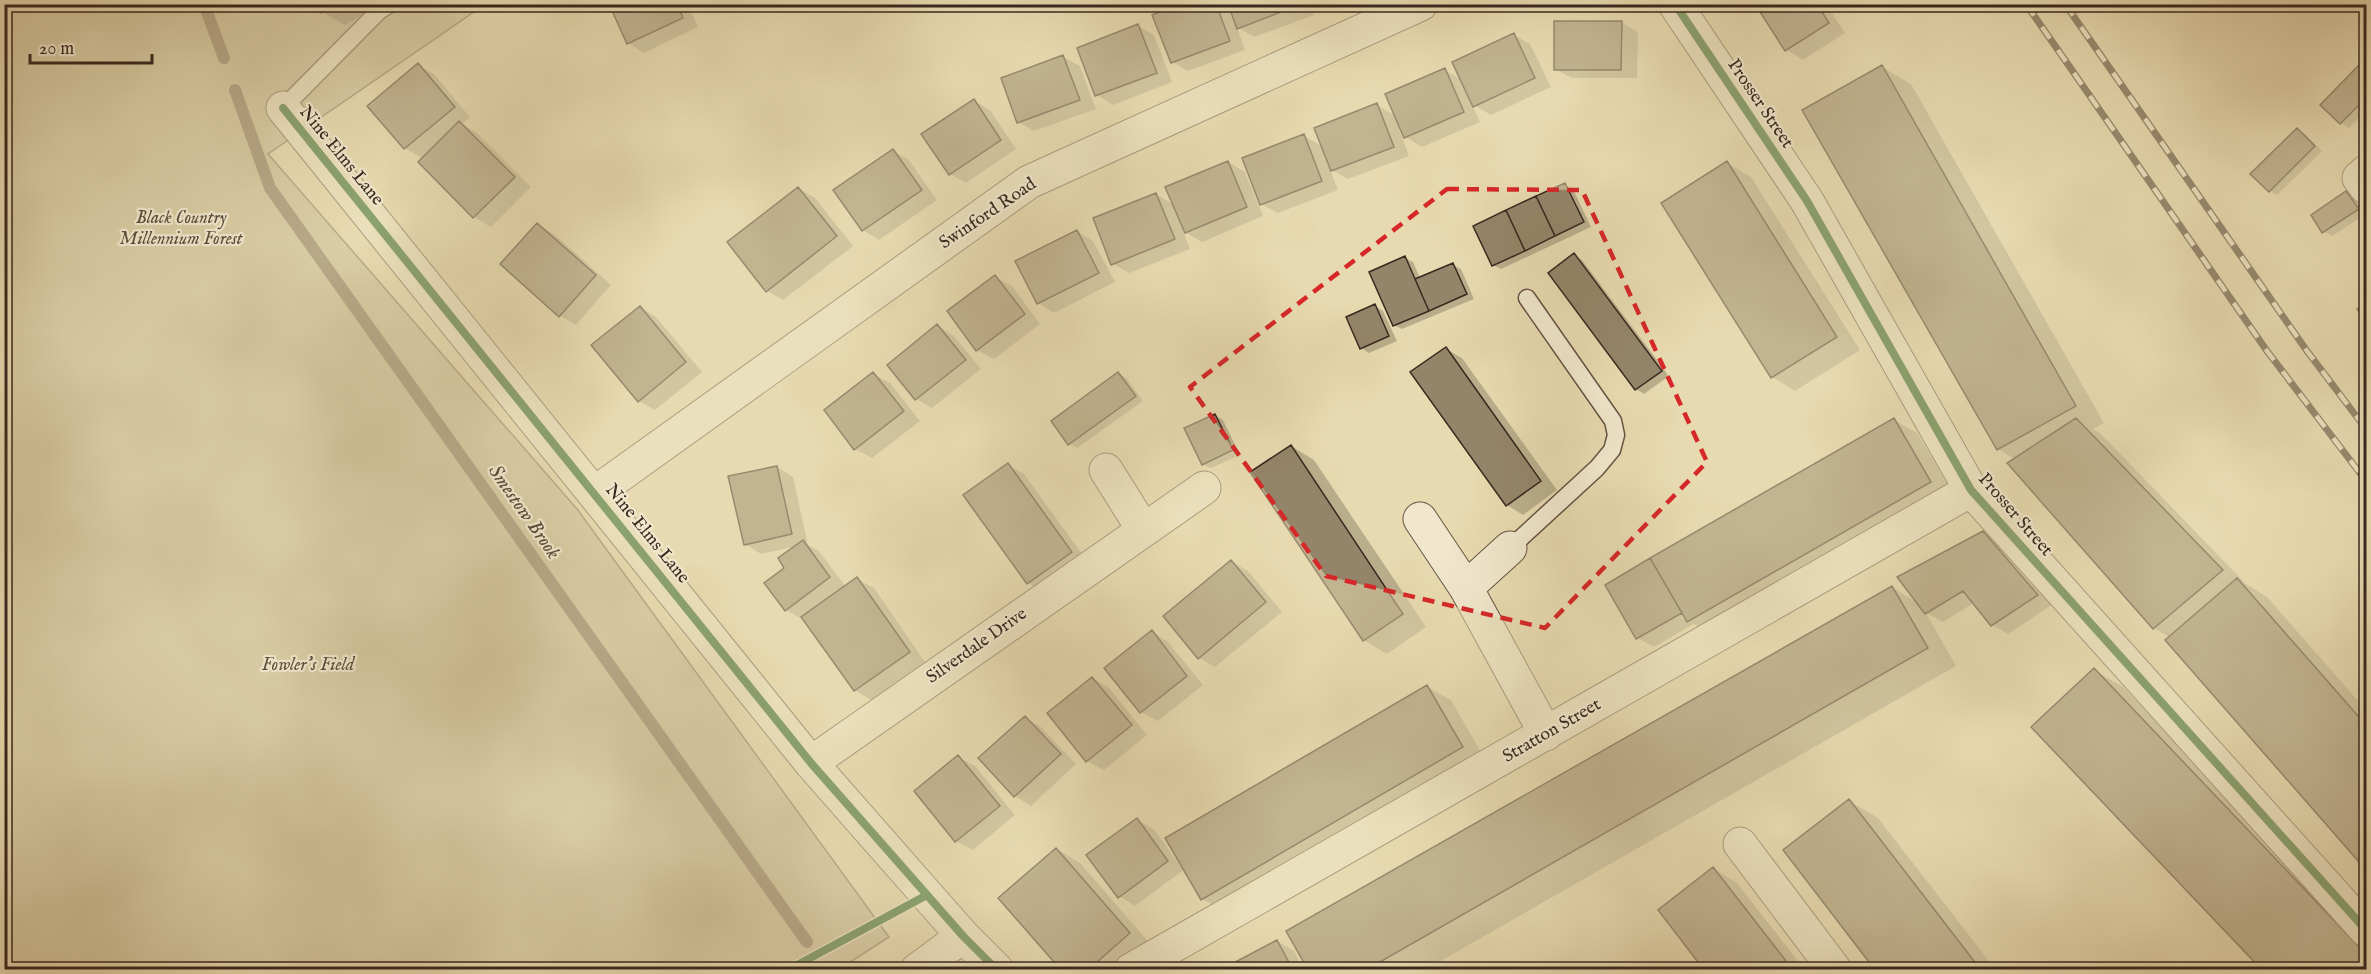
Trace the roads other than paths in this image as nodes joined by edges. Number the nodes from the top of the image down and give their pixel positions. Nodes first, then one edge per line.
1 (390, 4) edge
2 (1421, 4) edge
3 (1675, 4) edge
4 (283, 108) joint
5 (2367, 172) edge
6 (2367, 187) edge
7 (1527, 298) dead end
8 (1106, 470) dead end
9 (1204, 488) dead end
10 (1971, 490) junction
11 (595, 493) junction
12 (1420, 519) dead end
13 (1143, 529) junction
14 (1510, 548) joint
15 (1466, 588) junction
16 (1546, 734) junction
17 (811, 764) junction
18 (1740, 844) dead end
19 (2367, 930) edge
20 (963, 936) junction
21 (917, 969) edge
22 (997, 969) edge
23 (1131, 969) edge
24 (1835, 969) edge

1 - 4 lane
2 - 11 street, Swinford Road
3 - 10 street, Prosser Street
4 - 11 street, Nine Elms Lane
5 - 6 street
7 - 14 lane
8 - 13 street
9 - 13 street, Silverdale Drive
10 - 16 street, Stratton Street
10 - 19 street, Prosser Street
11 - 17 street, Nine Elms Lane
12 - 15 street
13 - 17 street, Silverdale Drive
14 - 15 street
15 - 16 street
16 - 23 street, Stratton Street
17 - 20 street, Nine Elms Lane
18 - 24 street
20 - 21 street
20 - 22 street, Nine Elms Lane

